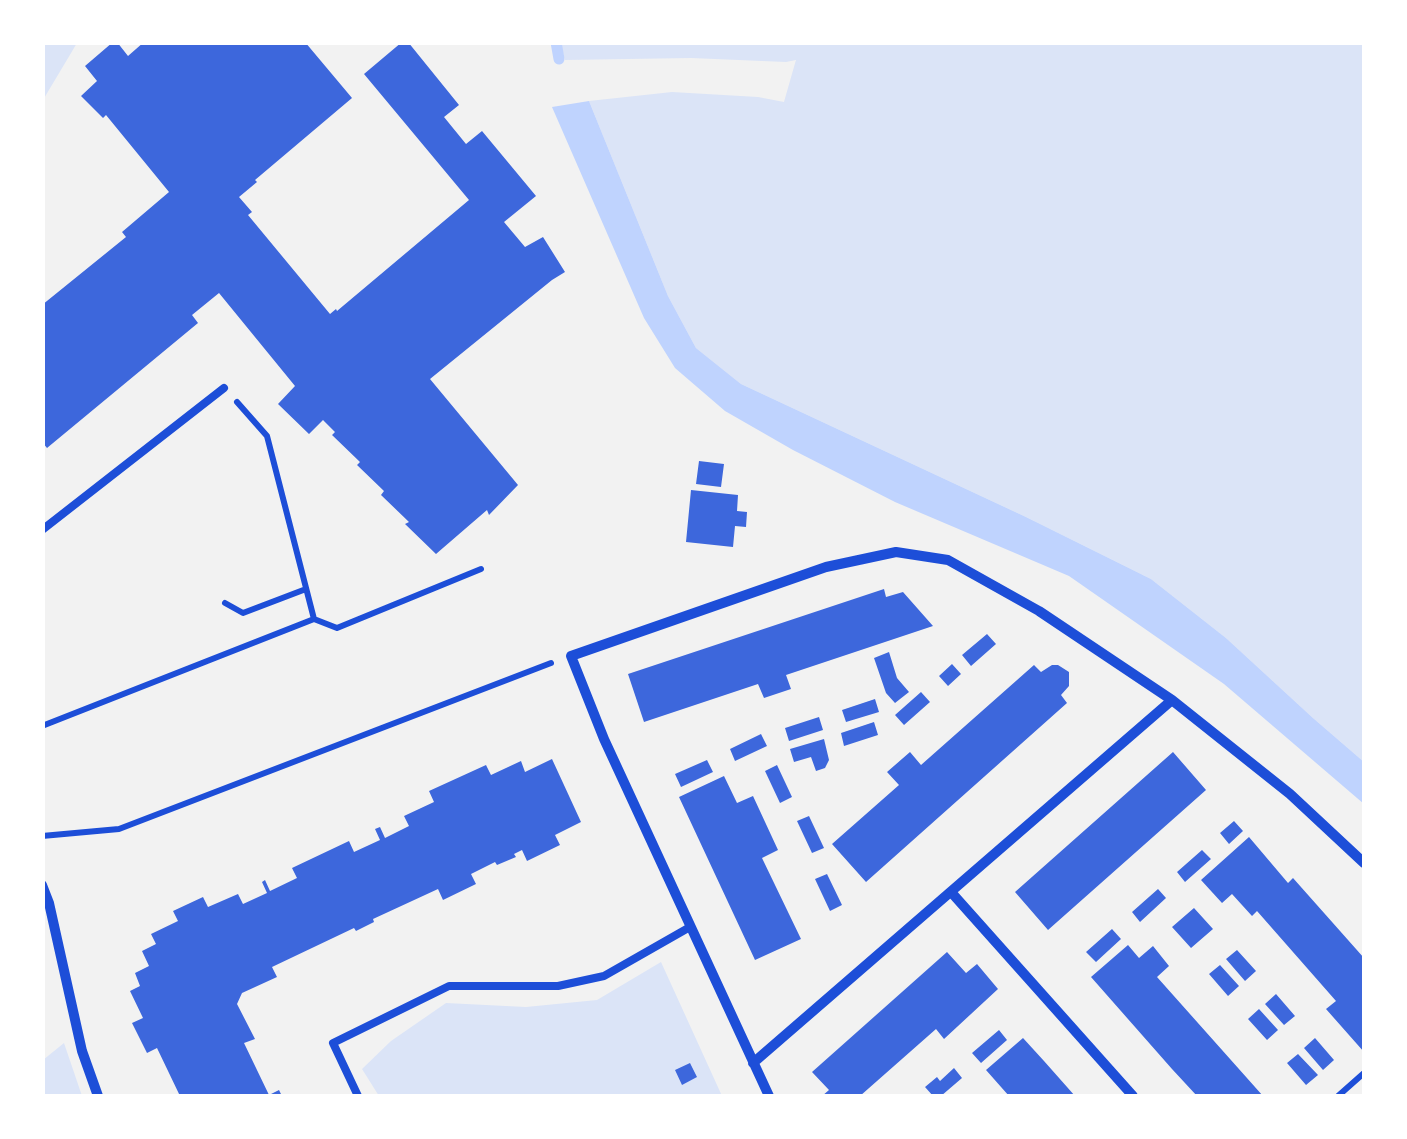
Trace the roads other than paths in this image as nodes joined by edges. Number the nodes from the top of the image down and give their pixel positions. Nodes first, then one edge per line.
1 (224, 388) road end
2 (42, 530) edge
3 (1172, 700) junction
4 (1364, 863) edge
5 (42, 886) edge
6 (951, 892) junction
7 (690, 927) junction
8 (754, 1064) junction
9 (98, 1096) edge
10 (358, 1096) edge
11 (770, 1096) edge
12 (1133, 1096) edge

1 - 2 lane
3 - 4 street
3 - 6 street
3 - 7 street
5 - 9 street
6 - 8 street
6 - 12 street
7 - 8 street
7 - 10 lane
8 - 11 street

